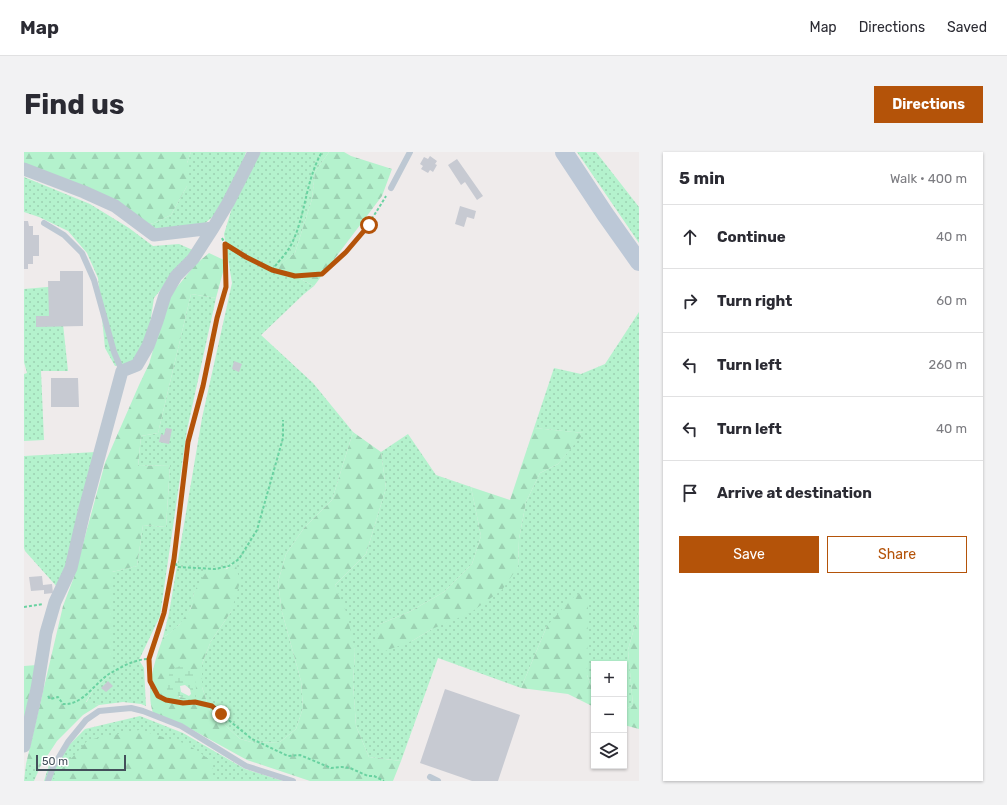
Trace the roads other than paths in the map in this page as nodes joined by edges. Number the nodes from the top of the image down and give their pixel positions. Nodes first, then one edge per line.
1 (254, 152) edge
2 (410, 152) edge
3 (564, 152) edge
4 (24, 169) edge
5 (391, 188) road end
6 (44, 223) dead end
7 (213, 228) junction
8 (639, 262) edge
9 (122, 371) junction
10 (24, 746) edge
11 (430, 777) dead end
12 (48, 781) edge
13 (293, 781) edge
14 (438, 781) edge

1 - 7 street
2 - 5 lane
3 - 8 main road
4 - 7 street
6 - 9 lane
7 - 9 street
9 - 10 street
11 - 14 lane
12 - 13 lane

